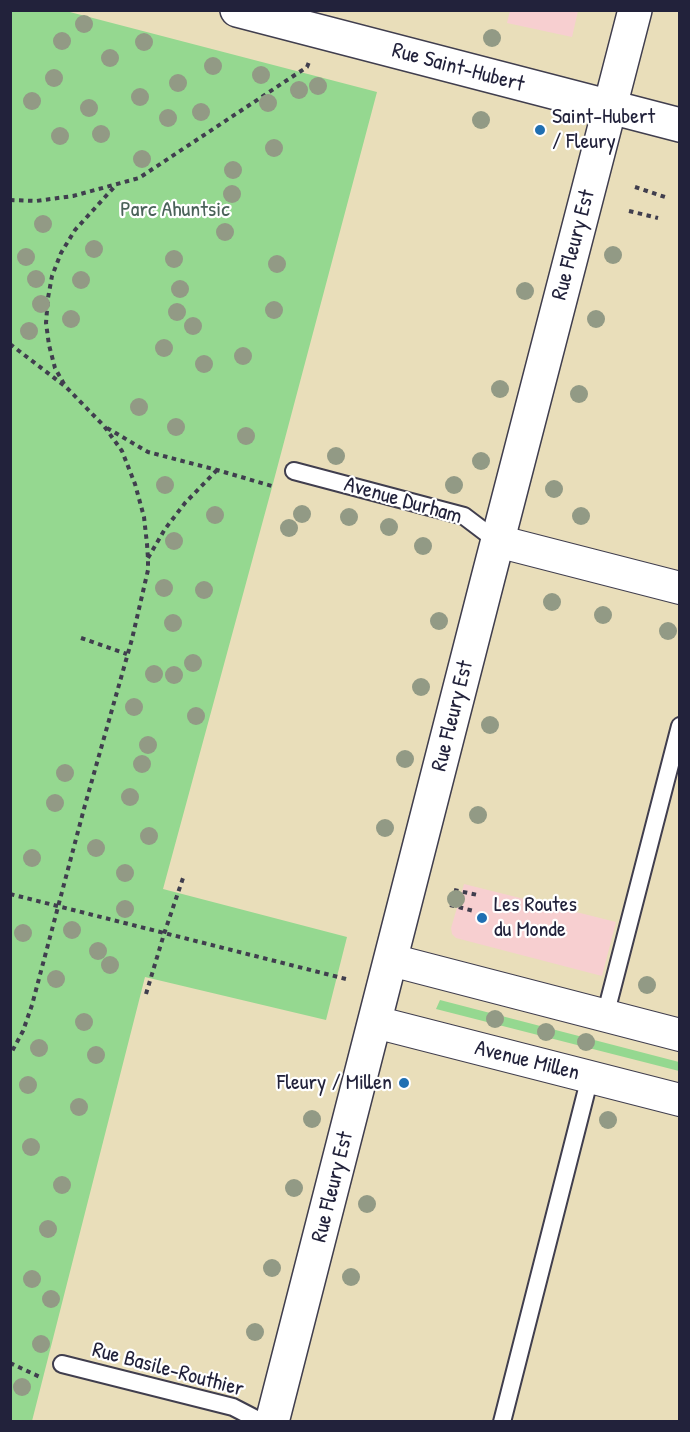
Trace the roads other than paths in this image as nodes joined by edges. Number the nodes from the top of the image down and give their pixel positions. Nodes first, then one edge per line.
1 (237, 10) edge
2 (635, 10) edge
3 (610, 107) junction
4 (680, 125) edge
5 (294, 471) dead end
6 (497, 541) junction
7 (680, 588) edge
8 (680, 726) edge
9 (391, 960) junction
10 (605, 1016) junction
11 (375, 1022) junction
12 (680, 1035) edge
13 (590, 1077) junction
14 (680, 1100) edge
15 (62, 1364) dead end
16 (262, 1422) edge
17 (272, 1422) edge
18 (502, 1422) edge

1 - 3 street, Rue Saint-Hubert
2 - 3 street, Rue Fleury Est
3 - 4 street, Rue Saint-Hubert
3 - 6 street, Rue Fleury Est
5 - 6 lane, Avenue Durham
6 - 7 street, Avenue Durham
6 - 9 street, Rue Fleury Est
8 - 10 lane
9 - 10 street
9 - 11 street, Rue Fleury Est
10 - 12 street
11 - 13 street, Avenue Millen
11 - 17 street, Rue Fleury Est
13 - 14 street, Avenue Millen
13 - 18 lane
15 - 16 lane, Rue Basile-Routhier

